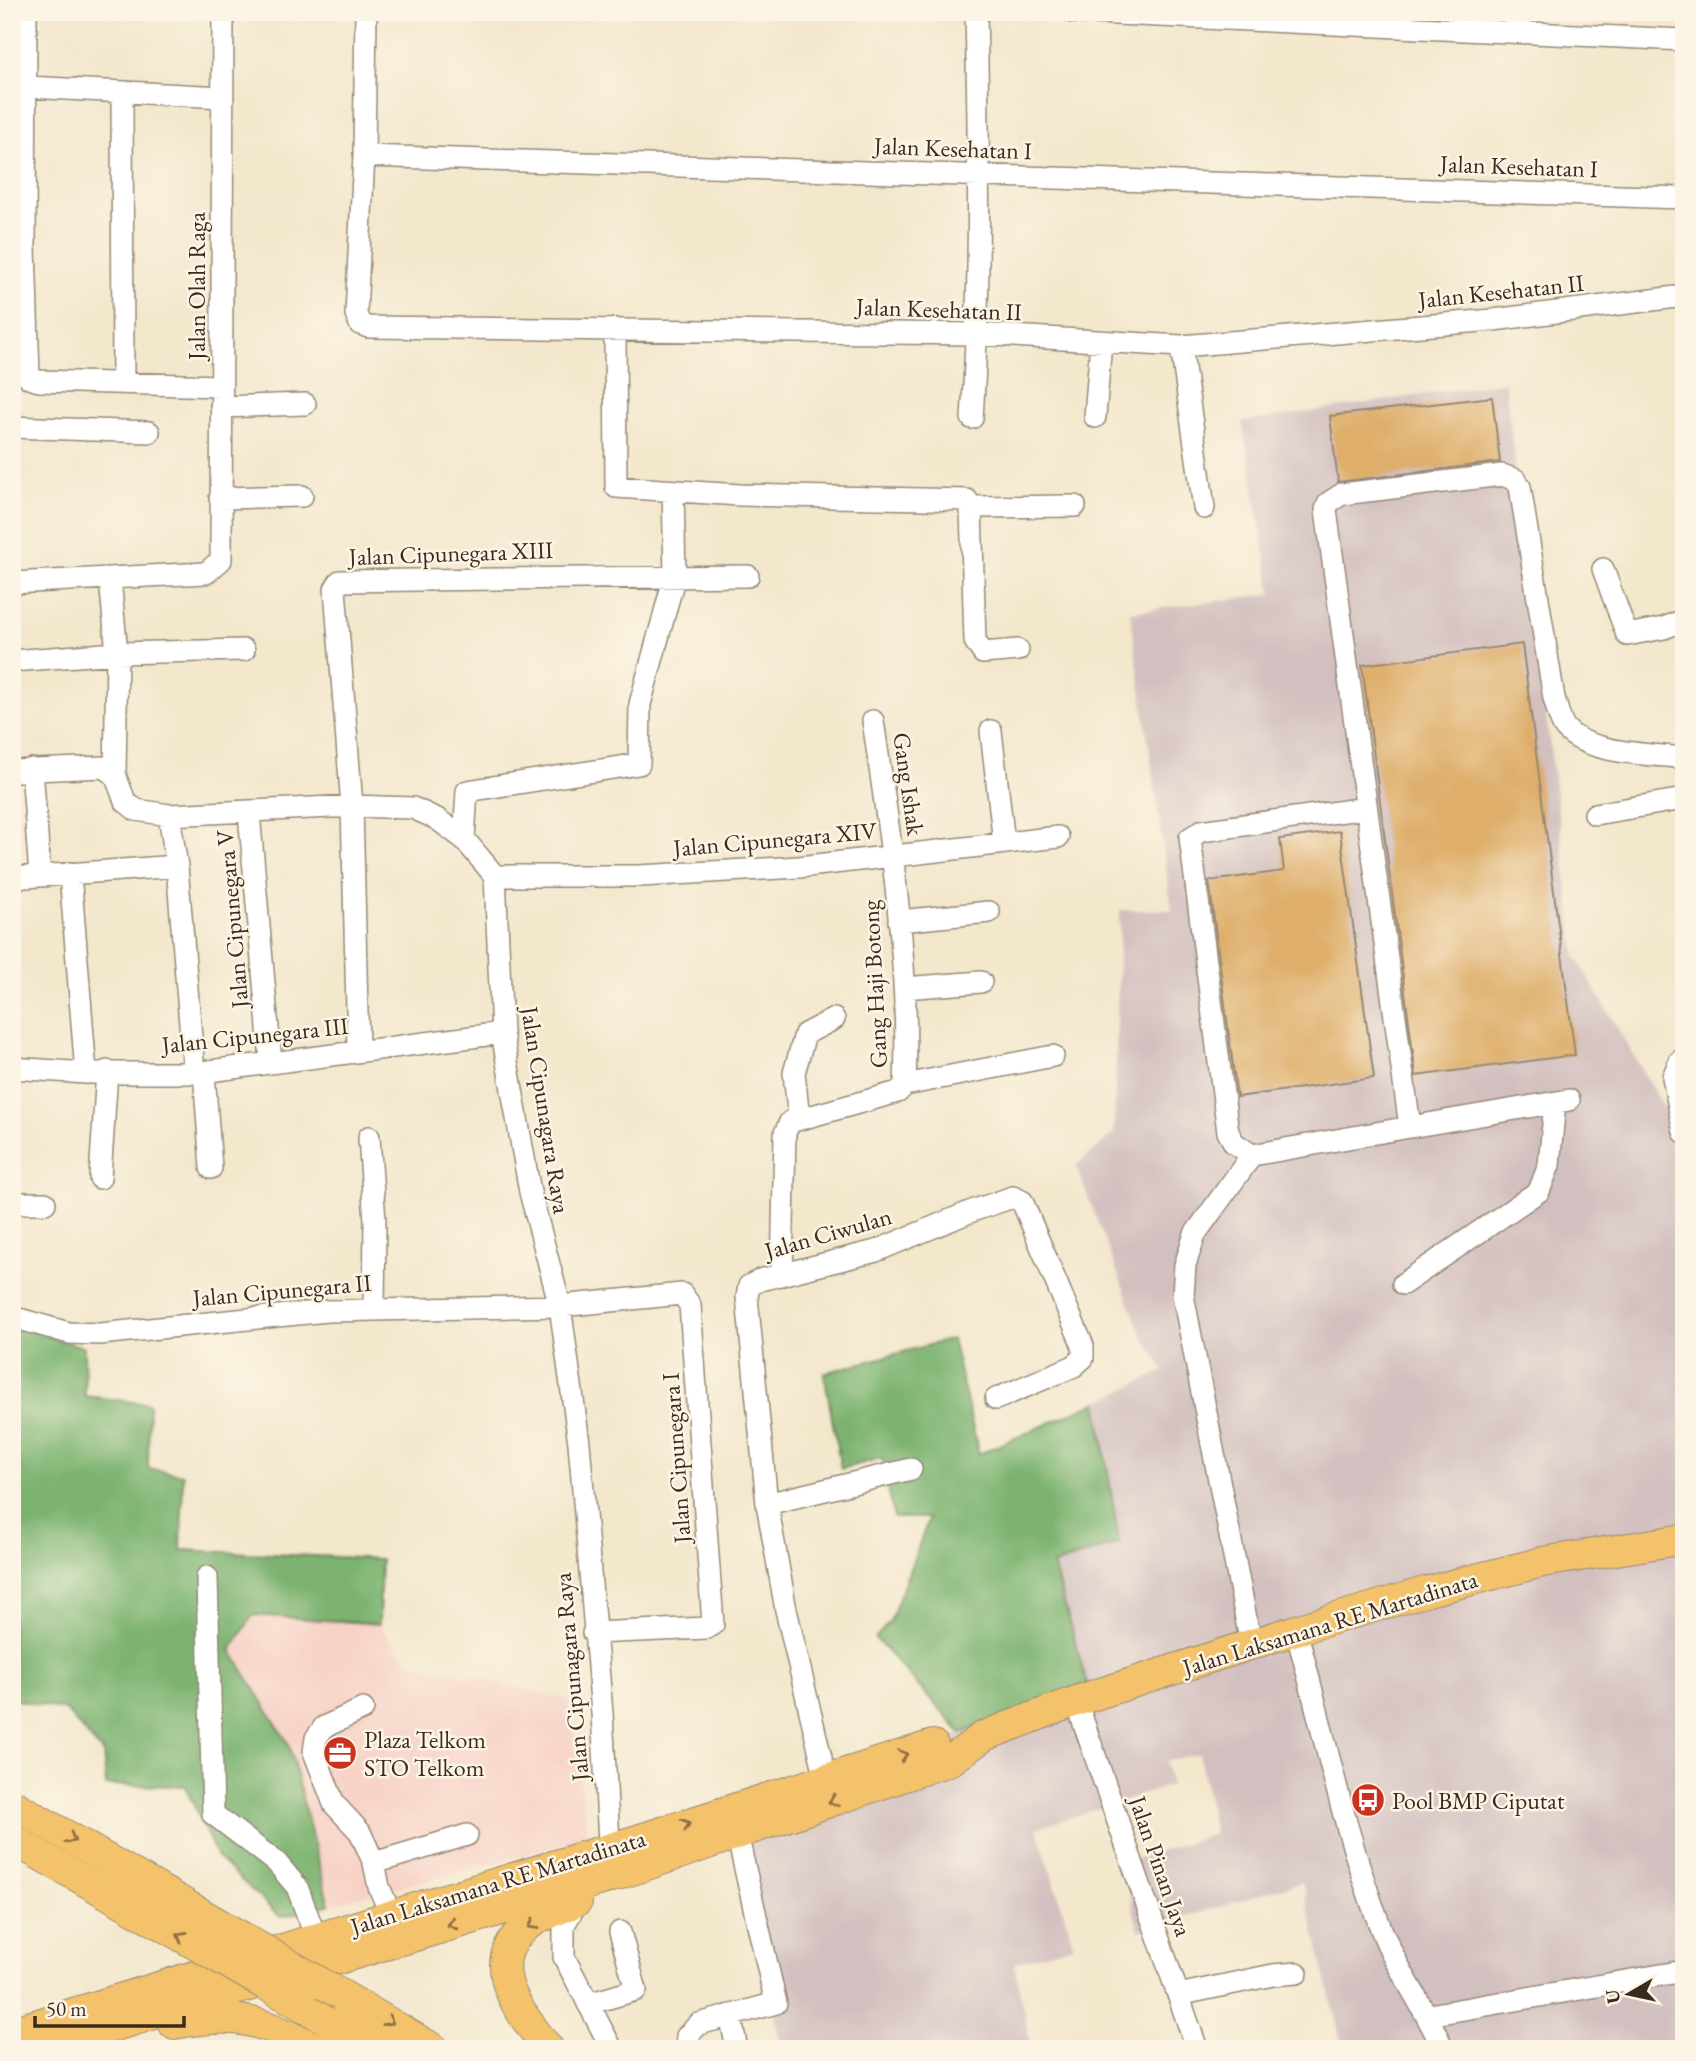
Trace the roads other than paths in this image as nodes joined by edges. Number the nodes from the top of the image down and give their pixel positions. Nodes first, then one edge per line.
1 (26, 12) edge
2 (223, 12) edge
3 (366, 12) edge
4 (976, 12) edge
5 (1072, 12) edge
6 (1684, 40) edge
7 (27, 87) junction
8 (121, 92) junction
9 (223, 97) junction
10 (364, 156) junction
11 (980, 175) junction
12 (1684, 198) edge
13 (19, 247) edge
14 (1684, 296) edge
15 (615, 329) junction
16 (978, 334) junction
17 (1101, 341) junction
18 (1181, 346) junction
19 (123, 383) junction
20 (221, 397) junction
21 (305, 404) dead end
22 (1095, 417) dead end
23 (972, 418) dead end
24 (12, 427) edge
25 (149, 432) dead end
26 (673, 491) junction
27 (302, 496) dead end
28 (220, 498) junction
29 (1075, 506) dead end
30 (971, 507) junction
31 (1204, 508) dead end
32 (1603, 569) dead end
33 (675, 575) junction
34 (748, 576) dead end
35 (110, 579) junction
36 (12, 583) edge
37 (1684, 620) edge
38 (244, 650) dead end
39 (1018, 650) dead end
40 (117, 653) junction
41 (12, 661) edge
42 (873, 721) dead end
43 (991, 731) dead end
44 (1684, 758) edge
45 (22, 770) edge
46 (115, 775) junction
47 (1684, 799) edge
48 (352, 806) junction
49 (1366, 808) junction
50 (249, 813) junction
51 (1595, 814) dead end
52 (169, 816) junction
53 (1058, 837) dead end
54 (464, 839) junction
55 (1004, 843) junction
56 (893, 856) junction
57 (177, 866) junction
58 (70, 873) junction
59 (40, 876) junction
60 (495, 876) junction
61 (12, 878) edge
62 (989, 912) dead end
63 (899, 922) junction
64 (981, 982) dead end
65 (904, 988) junction
66 (834, 1019) dead end
67 (502, 1033) junction
68 (358, 1050) junction
69 (1053, 1056) dead end
70 (1684, 1059) edge
71 (271, 1062) junction
72 (12, 1068) edge
73 (96, 1072) junction
74 (199, 1072) junction
75 (905, 1085) junction
76 (799, 1119) junction
77 (1410, 1127) junction
78 (1684, 1132) edge
79 (369, 1137) dead end
80 (1252, 1154) junction
81 (211, 1168) dead end
82 (100, 1178) dead end
83 (12, 1203) edge
84 (45, 1203) dead end
85 (782, 1276) junction
86 (1403, 1284) dead end
87 (559, 1306) junction
88 (374, 1309) junction
89 (12, 1317) edge
90 (996, 1399) dead end
91 (911, 1469) dead end
92 (767, 1504) junction
93 (1684, 1539) edge
94 (207, 1577) dead end
95 (1296, 1630) junction
96 (593, 1633) junction
97 (1251, 1644) junction
98 (1076, 1701) junction
99 (363, 1709) dead end
100 (985, 1736) junction
101 (826, 1779) junction
102 (12, 1804) edge
103 (737, 1834) junction
104 (467, 1835) dead end
105 (12, 1839) edge
106 (608, 1847) junction
107 (374, 1863) junction
108 (612, 1877) junction
109 (578, 1901) junction
110 (391, 1915) junction
111 (620, 1932) dead end
112 (316, 1938) junction
113 (1684, 1971) edge
114 (1297, 1973) dead end
115 (1178, 1995) junction
116 (588, 2004) junction
117 (730, 2015) junction
118 (1429, 2015) junction
119 (26, 2037) edge
120 (317, 2049) edge
121 (376, 2049) edge
122 (434, 2049) edge
123 (549, 2049) edge
124 (611, 2049) edge
125 (686, 2049) edge
126 (737, 2049) edge
127 (1197, 2049) edge
128 (1443, 2049) edge

1 - 7 street
2 - 9 street, Jalan Olah Raga
3 - 10 street
4 - 11 street
5 - 6 street
7 - 8 street
7 - 13 street
8 - 9 street
8 - 19 street
9 - 20 street, Jalan Olah Raga
10 - 11 street, Jalan Kesehatan I
10 - 15 street, Jalan Kesehatan II
11 - 12 street, Jalan Kesehatan I
11 - 16 street
13 - 19 street
14 - 18 street, Jalan Kesehatan II
15 - 16 street, Jalan Kesehatan II
15 - 26 street
16 - 17 street, Jalan Kesehatan II
16 - 23 street
17 - 18 street, Jalan Kesehatan II
17 - 22 street
18 - 31 street
19 - 20 street
20 - 21 street
20 - 28 street, Jalan Olah Raga
24 - 25 street
26 - 30 street
26 - 33 street
27 - 28 street
28 - 35 street, Jalan Olah Raga
29 - 30 street
30 - 39 street
32 - 37 street
33 - 34 street, Jalan Cipunegara XIII
33 - 48 street, Jalan Cipunegara XIII
33 - 54 street
35 - 36 street
35 - 40 street
38 - 40 street
40 - 41 street
40 - 46 street
42 - 56 street, Gang Ishak
43 - 55 street
44 - 49 street
45 - 46 street
45 - 59 street
46 - 52 street
47 - 51 street
48 - 50 street
48 - 54 street
48 - 68 street
49 - 77 street
49 - 80 street
50 - 52 street
50 - 71 street, Jalan Cipunegara V
52 - 57 street
53 - 55 street, Jalan Cipunegara XIV
54 - 60 street
55 - 56 street, Jalan Cipunegara XIV
56 - 60 street, Jalan Cipunegara XIV
56 - 63 street, Gang Haji Botong
57 - 58 street
57 - 74 street
58 - 59 street
58 - 73 street
59 - 61 street
60 - 67 street, Jalan Cipunagara Raya
62 - 63 street
63 - 65 street, Gang Haji Botong
64 - 65 street
65 - 75 street, Gang Haji Botong
66 - 76 street
67 - 68 street, Jalan Cipunegara III
67 - 87 street, Jalan Cipunagara Raya
68 - 71 street, Jalan Cipunegara III
69 - 75 street
70 - 78 street
71 - 74 street, Jalan Cipunegara III
72 - 73 street, Jalan Cipunegara III
73 - 74 street, Jalan Cipunegara III
73 - 82 street
74 - 81 street
75 - 76 street, Gang Haji Botong
76 - 85 street
77 - 80 street
77 - 86 street
79 - 88 street
80 - 97 street
83 - 84 street
85 - 90 street, Jalan Ciwulan
85 - 92 street, Jalan Ciwulan
87 - 88 street, Jalan Cipunegara II
87 - 96 street, Jalan Cipunagara Raya
87 - 96 street, Jalan Cipunegara I
88 - 89 street, Jalan Cipunegara II
91 - 92 street
92 - 101 street, Jalan Ciwulan
93 - 95 highway, Jalan Laksamana RE Martadinata
94 - 112 street
95 - 97 highway, Jalan Laksamana RE Martadinata
95 - 118 street
96 - 106 street, Jalan Cipunagara Raya
97 - 98 highway, Jalan Laksamana RE Martadinata
98 - 100 highway, Jalan Laksamana RE Martadinata
98 - 115 street, Jalan Pinan Jaya
99 - 107 street
101 -> 100 highway, Jalan Laksamana RE Martadinata
100 -> 103 highway, Jalan Laksamana RE Martadinata
106 -> 101 highway, Jalan Laksamana RE Martadinata
102 -> 122 highway, bridge
103 - 108 highway, Jalan Laksamana RE Martadinata
103 - 117 street
104 - 107 street
121 -> 105 highway, bridge
106 - 108 street, Jalan Cipunagara Raya
106 - 110 highway, Jalan Laksamana RE Martadinata
107 - 110 street
108 - 109 highway
108 -> 119 highway, Jalan Laksamana RE Martadinata
109 - 116 street
109 -> 123 highway
110 - 112 highway, Jalan Laksamana RE Martadinata
111 - 116 street
112 - 119 highway, Jalan Laksamana RE Martadinata
113 - 118 street
114 - 115 street
115 - 127 street, Jalan Pinan Jaya
116 - 124 street
117 - 125 street
117 - 126 street
118 - 128 street
119 - 120 highway

